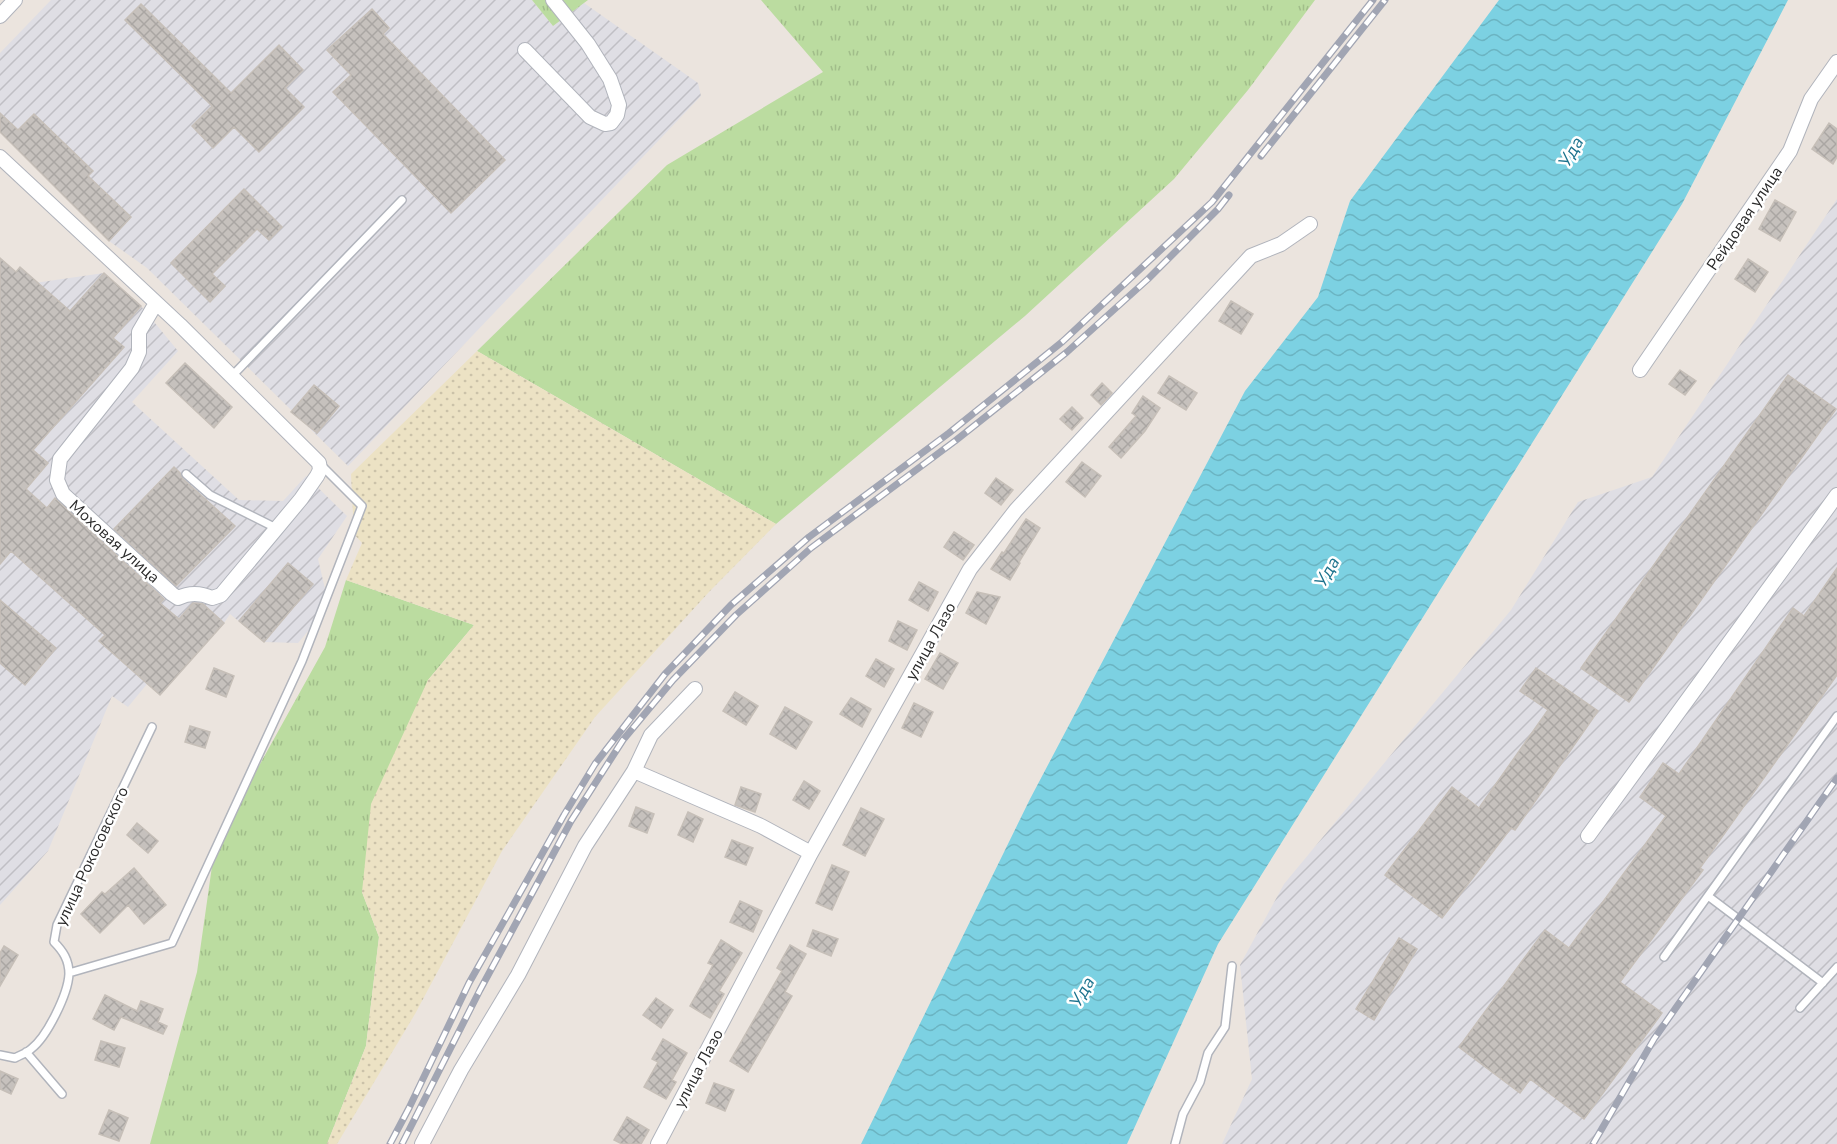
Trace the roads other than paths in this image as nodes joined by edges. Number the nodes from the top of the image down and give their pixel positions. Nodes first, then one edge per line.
1 (15, 0) edge
2 (552, 0) edge
3 (0, 16) edge
4 (525, 50) dead end
5 (1837, 62) edge
6 (0, 157) edge
7 (402, 200) dead end
8 (1310, 224) dead end
9 (156, 303) junction
10 (1640, 370) dead end
11 (232, 376) junction
12 (319, 463) junction
13 (186, 474) dead end
14 (1837, 495) edge
15 (276, 528) junction
16 (695, 689) dead end
17 (1837, 716) edge
18 (152, 728) dead end
19 (634, 771) junction
20 (1587, 836) dead end
21 (811, 853) junction
22 (1708, 896) junction
23 (1664, 957) dead end
24 (1232, 966) dead end
25 (1837, 967) edge
26 (69, 973) junction
27 (1823, 983) junction
28 (1800, 1008) dead end
29 (26, 1052) junction
30 (0, 1055) edge
31 (62, 1094) dead end
32 (422, 1144) edge
33 (658, 1144) edge
34 (1175, 1144) edge

1 - 3 street
2 - 4 street
5 - 10 street, Рейдовая улица
6 - 9 street
7 - 11 lane
8 - 21 street, улица Лазо
9 - 11 street
9 - 15 street, Моховая улица
11 - 12 street
12 - 15 street
12 - 26 lane
13 - 15 lane
14 - 20 street
16 - 19 street
17 - 22 lane
18 - 26 lane, улица Рокосовского
19 - 21 street
19 - 32 street
21 - 33 street, улица Лазо
22 - 23 lane
22 - 27 lane
24 - 34 lane
25 - 27 lane
26 - 29 lane
27 - 28 lane
29 - 30 lane
29 - 31 lane

